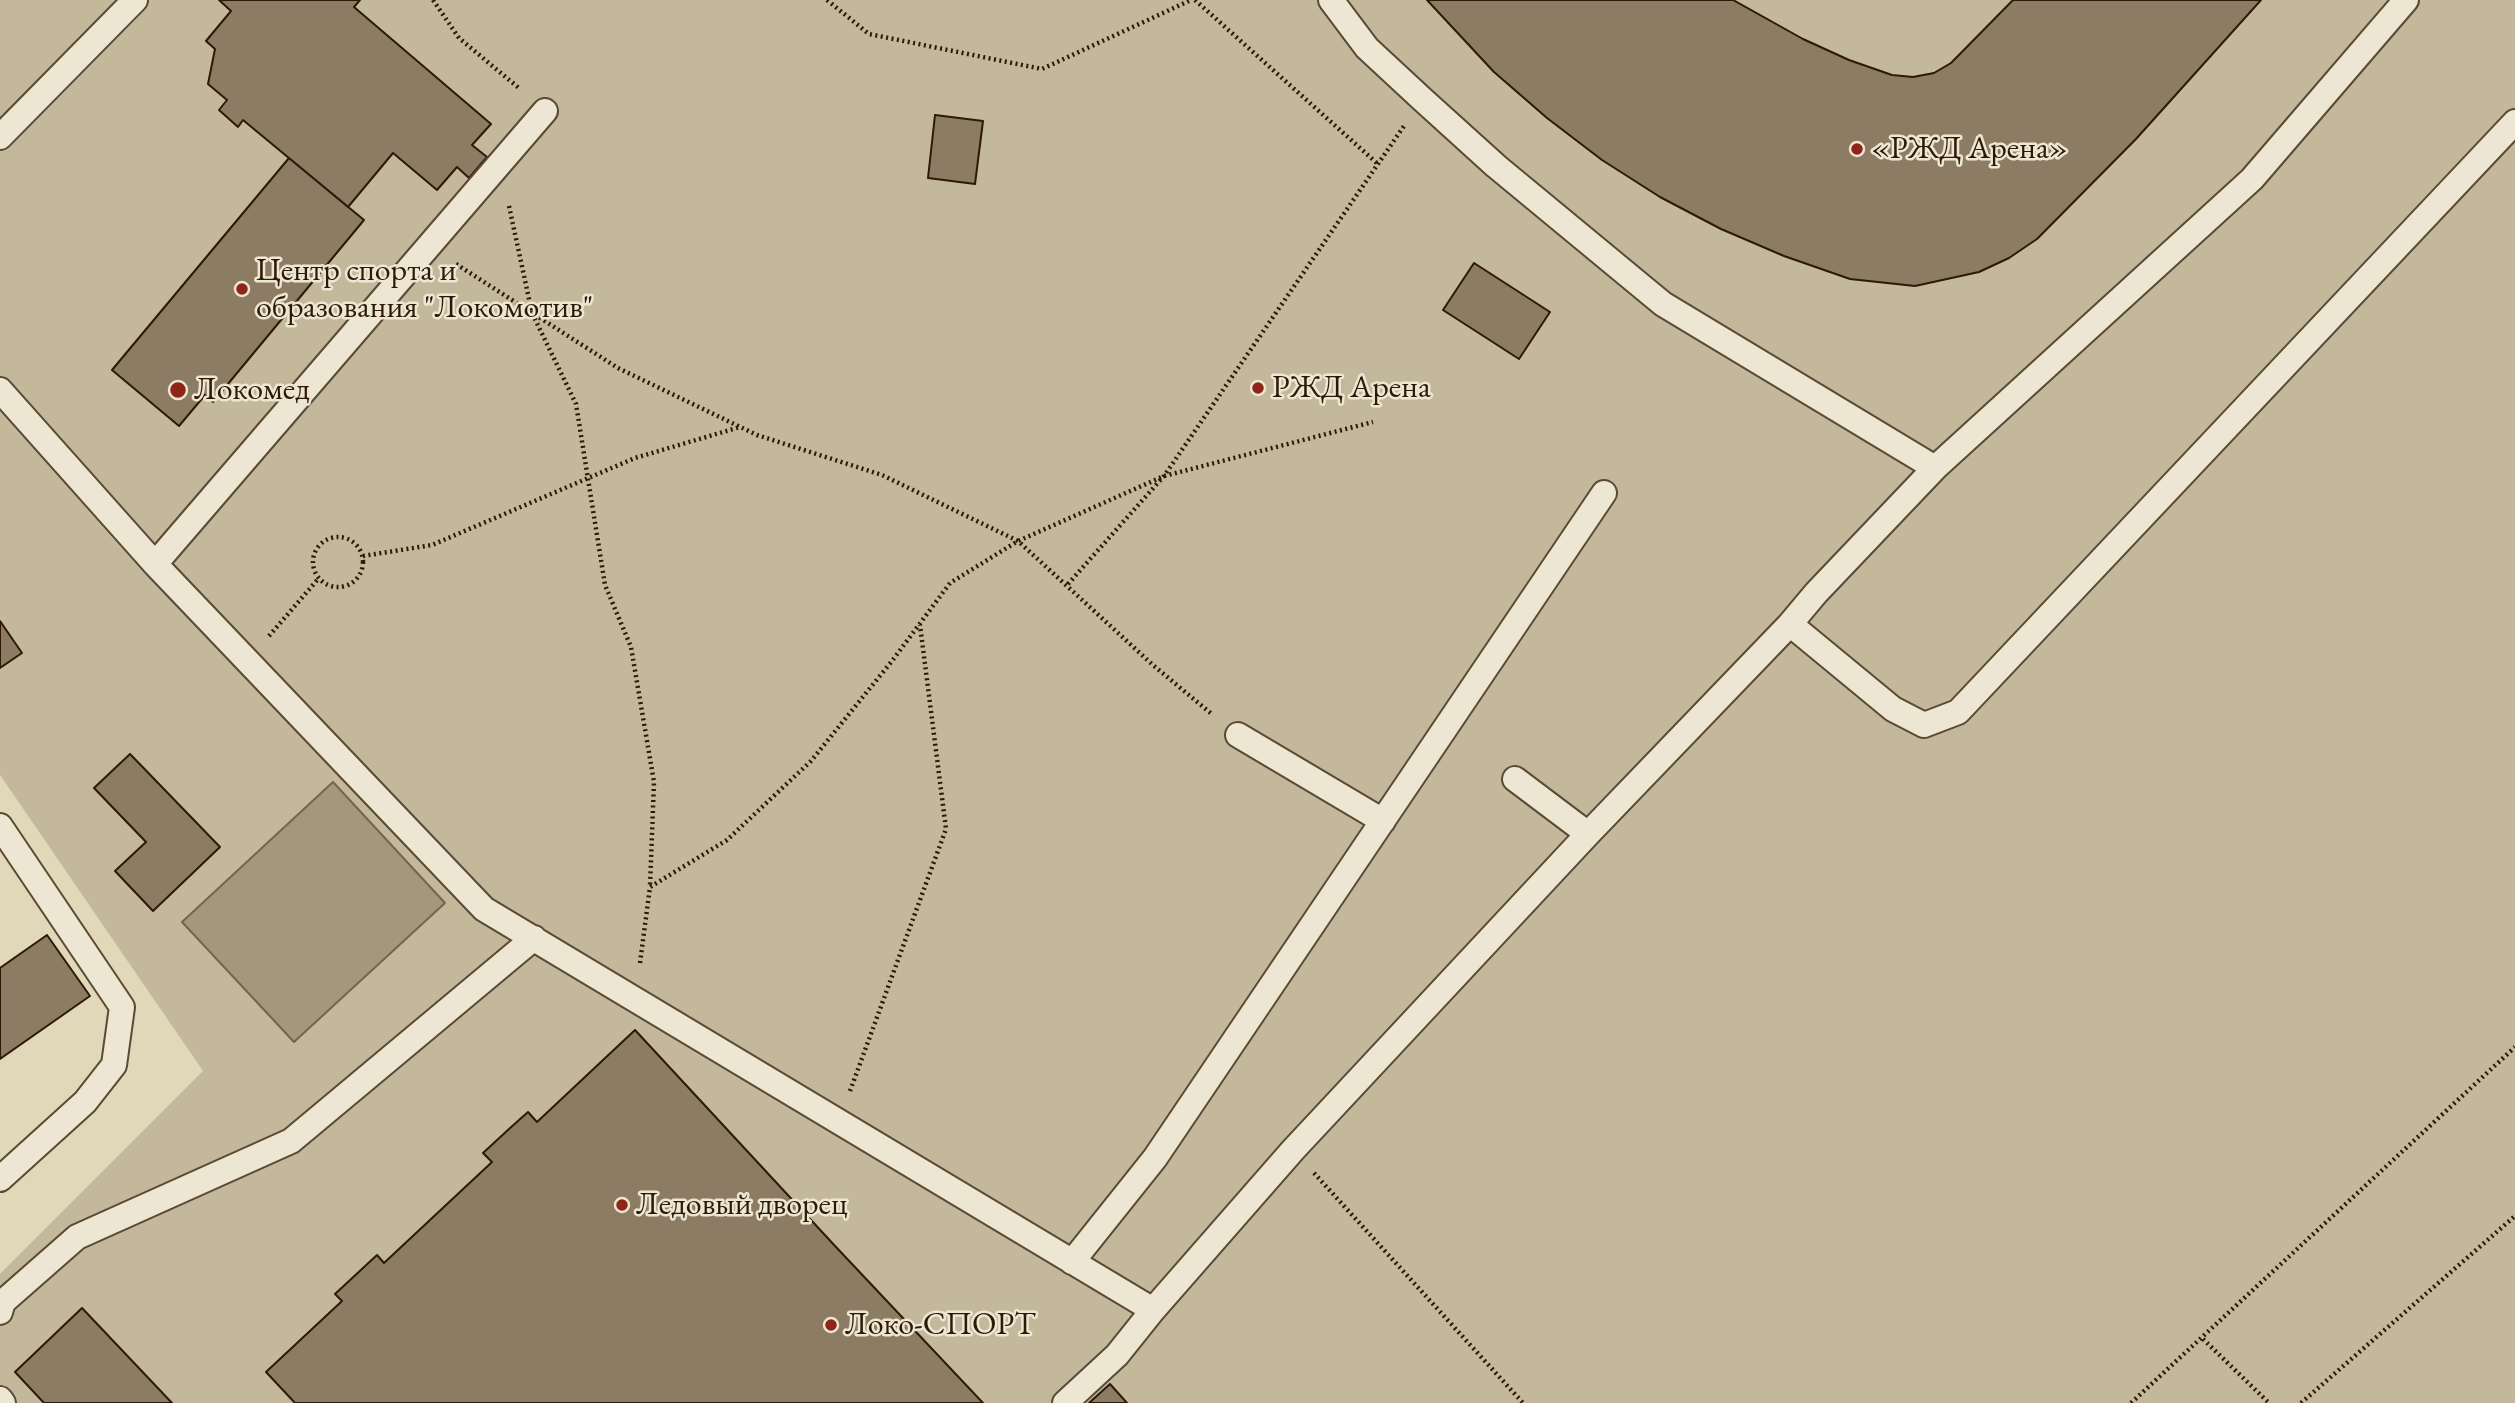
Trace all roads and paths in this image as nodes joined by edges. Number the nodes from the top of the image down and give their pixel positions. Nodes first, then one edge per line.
1 (135, 0) edge
2 (433, 0) edge
3 (827, 0) edge
4 (1193, 0) edge
5 (1331, 0) edge
6 (2406, 0) edge
7 (1422, 99) junction
8 (545, 111) joint
9 (2515, 122) edge
10 (0, 137) edge
11 (500, 163) junction
12 (1379, 165) junction
13 (428, 247) junction
14 (532, 313) junction
15 (0, 390) edge
16 (1373, 422) dead end
17 (741, 427) junction
18 (1935, 468) junction
19 (1164, 476) junction
20 (589, 478) junction
21 (1604, 493) dead end
22 (1018, 541) junction
23 (362, 556) junction
24 (155, 564) junction
25 (318, 578) junction
26 (1068, 584) junction
27 (920, 624) junction
28 (1790, 624) junction
29 (247, 662) junction
30 (1238, 735) joint
31 (1515, 779) dead end
32 (1383, 821) junction
33 (0, 826) edge
34 (1588, 834) junction
35 (650, 887) junction
36 (534, 938) junction
37 (636, 999) junction
38 (2515, 1047) edge
39 (839, 1121) junction
40 (1293, 1150) junction
41 (0, 1179) edge
42 (2515, 1216) edge
43 (1072, 1262) junction
44 (1153, 1310) junction
45 (0, 1312) edge
46 (2203, 1339) junction
47 (1065, 1403) edge
48 (1523, 1403) edge
49 (2132, 1403) edge
50 (2269, 1403) edge
51 (2301, 1403) edge

1 - 10 lane
2 - 8 path
3 - 4 path
4 - 12 path
5 - 7 lane
6 - 18 lane
7 - 12 path
7 - 18 lane
8 - 11 lane
9 - 28 lane
11 - 13 lane
11 - 14 path
12 - 19 path
13 - 14 path
13 - 24 lane
14 - 17 path
14 - 20 path
15 - 24 lane
16 - 19 path
17 - 20 path
17 - 22 path
18 - 28 lane
19 - 22 path
19 - 26 path
20 - 23 path
20 - 35 path
21 - 32 lane
22 - 26 path
22 - 27 path
23 - 25 path
23 - 25 path
24 - 29 lane
25 - 29 path
26 - 30 path
27 - 35 path
27 - 39 path
28 - 34 lane
29 - 36 lane
30 - 32 lane
31 - 34 lane
32 - 43 lane
33 - 41 lane
34 - 40 lane
35 - 37 path
36 - 37 lane
36 - 45 lane
37 - 39 lane
38 - 46 path
39 - 43 lane
40 - 44 lane
40 - 48 path
42 - 51 path
43 - 44 lane
44 - 47 lane
46 - 49 path
46 - 50 path

